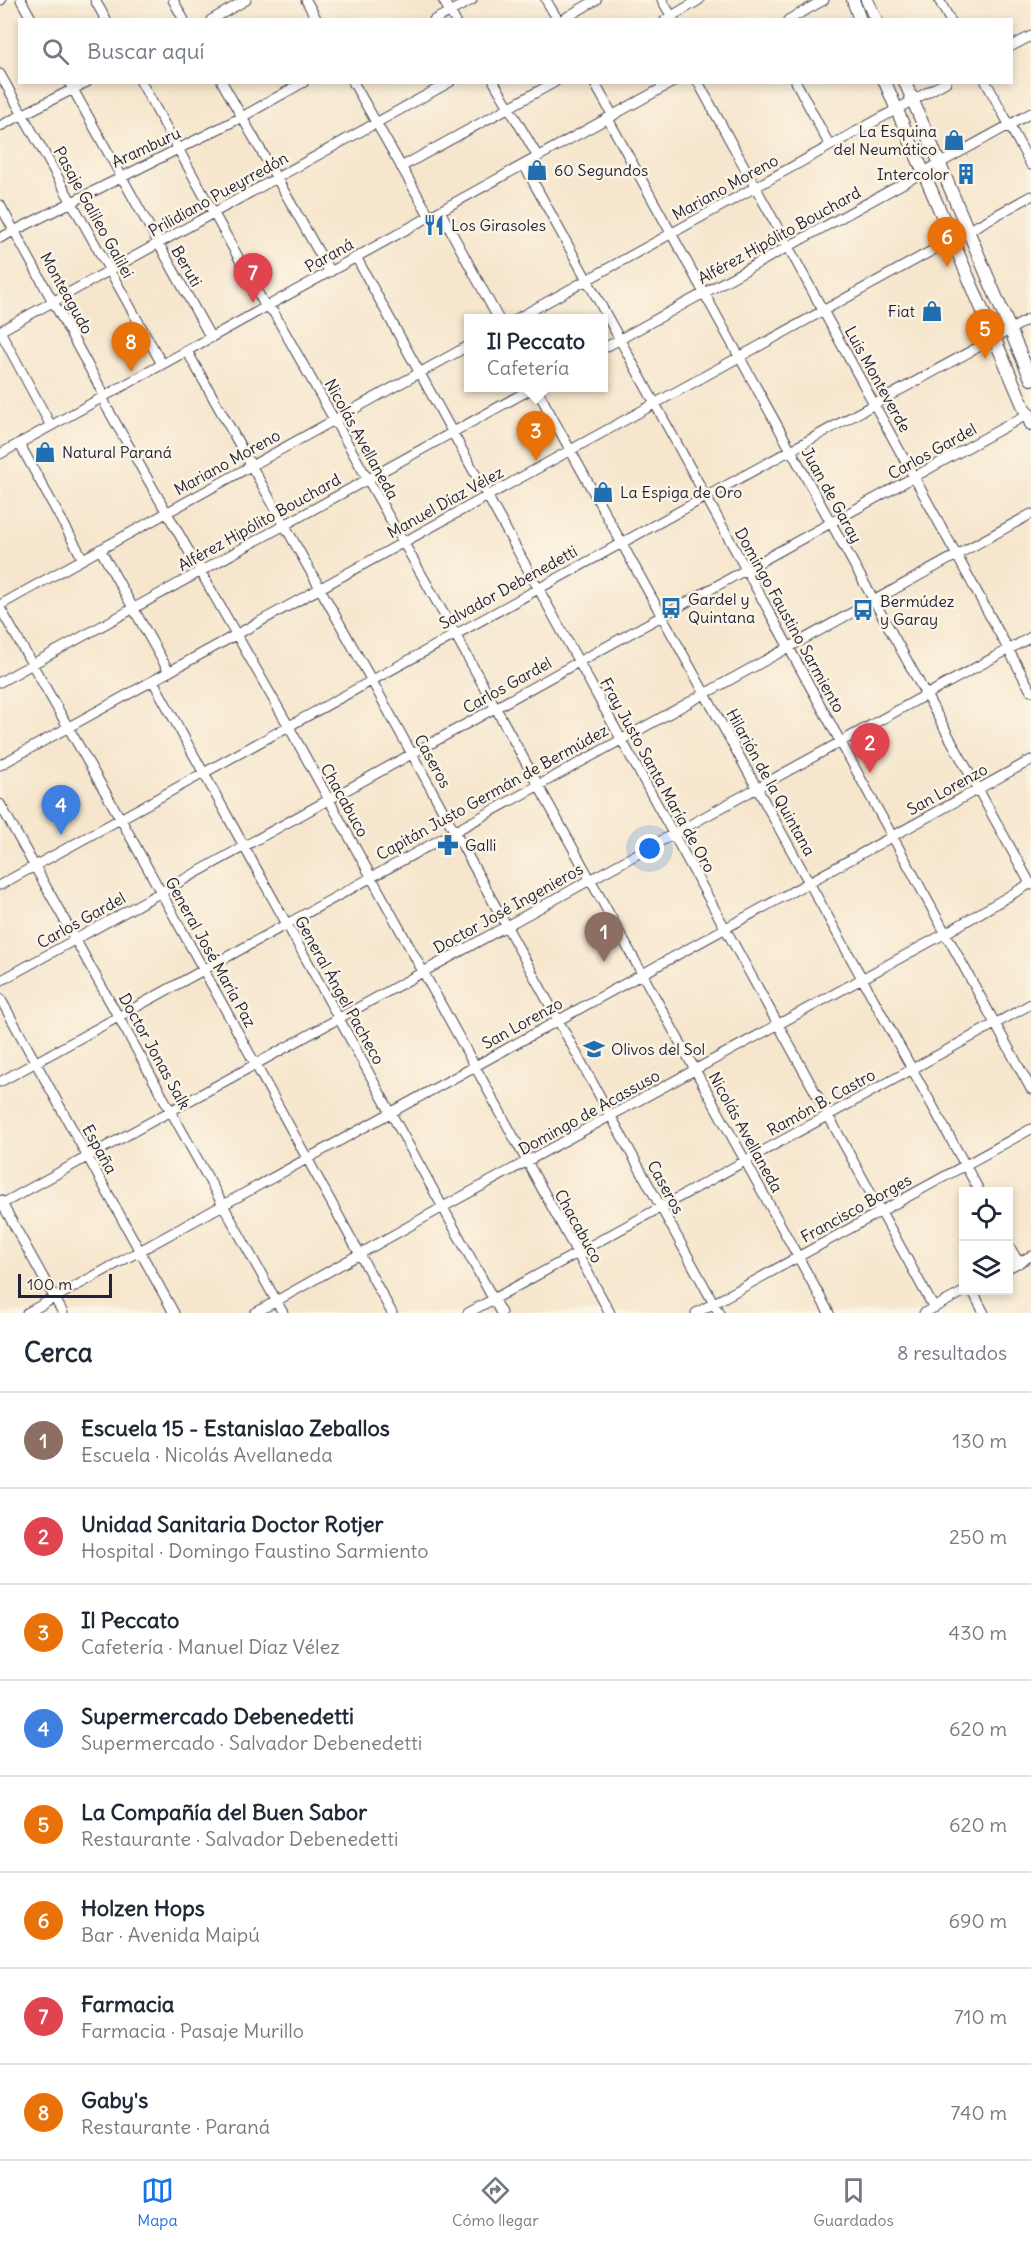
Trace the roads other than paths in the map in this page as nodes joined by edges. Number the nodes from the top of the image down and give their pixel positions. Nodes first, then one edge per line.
1 (21, 0) edge
2 (95, 0) edge
3 (173, 0) edge
4 (246, 0) edge
5 (306, 0) edge
6 (443, 0) edge
7 (472, 0) edge
8 (546, 0) edge
9 (596, 0) edge
10 (663, 0) edge
11 (699, 0) edge
12 (824, 0) edge
13 (853, 0) edge
14 (867, 0) edge
15 (939, 0) edge
16 (453, 16) edge
17 (31, 18) edge
18 (105, 18) edge
19 (183, 18) edge
20 (214, 18) edge
21 (316, 18) edge
22 (559, 18) edge
23 (564, 18) edge
24 (670, 18) edge
25 (792, 18) edge
26 (859, 18) edge
27 (875, 18) edge
28 (949, 18) edge
29 (1031, 36) edge
30 (1013, 45) edge
31 (0, 74) edge
32 (142, 84) edge
33 (223, 84) edge
34 (300, 84) edge
35 (354, 84) edge
36 (446, 84) edge
37 (495, 84) edge
38 (552, 84) edge
39 (595, 84) edge
40 (669, 84) edge
41 (699, 84) edge
42 (797, 84) edge
43 (886, 84) edge
44 (906, 84) edge
45 (942, 84) edge
46 (987, 84) edge
47 (71, 86) edge
48 (914, 100) junction
49 (510, 108) junction
50 (896, 110) junction
51 (1031, 113) edge
52 (23, 114) junction
53 (242, 117) junction
54 (610, 117) junction
55 (376, 123) junction
56 (1009, 125) junction
57 (0, 126) edge
58 (830, 146) junction
59 (178, 149) junction
60 (538, 157) junction
61 (940, 164) junction
62 (524, 165) junction
63 (1031, 165) edge
64 (401, 166) junction
65 (924, 172) junction
66 (119, 176) junction
67 (277, 178) junction
68 (755, 187) junction
69 (1031, 196) edge
70 (72, 201) junction
71 (0, 205) edge
72 (440, 211) junction
73 (213, 214) junction
74 (430, 217) junction
75 (15, 230) junction
76 (968, 230) junction
77 (671, 234) junction
78 (0, 238) edge
79 (951, 239) junction
80 (158, 244) junction
81 (788, 246) junction
82 (356, 257) junction
83 (109, 271) junction
84 (330, 272) junction
85 (587, 280) junction
86 (703, 293) junction
87 (55, 301) junction
88 (267, 307) junction
89 (823, 310) junction
90 (496, 314) edge
91 (525, 314) edge
92 (606, 314) edge
93 (608, 318) edge
94 (1031, 318) edge
95 (1011, 329) junction
96 (0, 331) edge
97 (211, 338) junction
98 (994, 338) junction
99 (620, 339) junction
100 (608, 345) edge
101 (464, 348) edge
102 (187, 351) junction
103 (739, 357) junction
104 (162, 364) junction
105 (420, 373) junction
106 (1031, 379) edge
107 (525, 392) edge
108 (537, 392) edge
109 (103, 397) junction
110 (872, 402) junction
111 (655, 404) junction
112 (1030, 417) edge
113 (335, 420) junction
114 (51, 426) junction
115 (452, 432) junction
116 (19, 443) junction
117 (789, 449) junction
118 (570, 450) junction
119 (0, 454) edge
120 (251, 466) junction
121 (915, 477) junction
122 (368, 479) junction
123 (488, 496) junction
124 (705, 496) junction
125 (166, 513) junction
126 (1031, 514) edge
127 (831, 524) junction
128 (284, 525) junction
129 (621, 542) junction
130 (403, 543) junction
131 (100, 549) junction
132 (956, 554) junction
133 (83, 559) junction
134 (746, 571) junction
135 (200, 572) junction
136 (539, 588) junction
137 (320, 589) junction
138 (872, 600) junction
139 (0, 606) edge
140 (133, 609) junction
141 (663, 618) junction
142 (455, 634) junction
143 (236, 635) junction
144 (1031, 638) edge
145 (789, 648) junction
146 (1008, 650) junction
147 (579, 663) junction
148 (32, 665) junction
149 (169, 672) junction
150 (371, 680) junction
151 (153, 681) junction
152 (0, 682) edge
153 (1031, 691) edge
154 (706, 693) junction
155 (925, 696) junction
156 (494, 709) junction
157 (288, 725) junction
158 (67, 729) junction
159 (622, 738) junction
160 (841, 743) junction
161 (413, 756) junction
162 (1031, 760) edge
163 (0, 765) edge
164 (203, 772) junction
165 (538, 785) junction
166 (757, 788) junction
167 (977, 790) junction
168 (328, 800) junction
169 (0, 804) edge
170 (120, 819) junction
171 (454, 830) junction
172 (675, 834) junction
173 (892, 836) junction
174 (244, 846) junction
175 (35, 865) junction
176 (370, 877) junction
177 (590, 880) junction
178 (809, 882) junction
179 (1031, 884) edge
180 (0, 885) edge
181 (161, 892) junction
182 (286, 923) junction
183 (507, 926) junction
184 (726, 928) junction
185 (946, 933) junction
186 (76, 939) junction
187 (203, 969) junction
188 (423, 973) junction
189 (642, 974) junction
190 (862, 978) junction
191 (0, 981) edge
192 (0, 998) edge
193 (1031, 1004) edge
194 (119, 1015) junction
195 (339, 1019) junction
196 (558, 1020) junction
197 (995, 1023) junction
198 (779, 1024) junction
199 (35, 1062) junction
200 (256, 1064) junction
201 (474, 1066) junction
202 (912, 1069) junction
203 (695, 1071) junction
204 (0, 1082) edge
205 (1031, 1089) edge
206 (171, 1110) junction
207 (391, 1113) junction
208 (828, 1115) junction
209 (610, 1117) junction
210 (1031, 1129) edge
211 (87, 1156) junction
212 (308, 1159) junction
213 (745, 1161) junction
214 (527, 1163) junction
215 (965, 1166) junction
216 (978, 1187) edge
217 (1, 1203) edge
218 (223, 1205) junction
219 (443, 1207) junction
220 (661, 1207) junction
221 (881, 1212) junction
222 (140, 1251) junction
223 (577, 1253) junction
224 (1013, 1253) edge
225 (359, 1256) junction
226 (1031, 1256) edge
227 (798, 1257) junction
228 (1019, 1263) junction
229 (1013, 1266) edge
230 (959, 1294) edge
231 (975, 1295) edge
232 (55, 1298) junction
233 (493, 1299) junction
234 (276, 1301) junction
235 (714, 1303) junction
236 (934, 1308) junction
237 (27, 1313) edge
238 (63, 1313) edge
239 (174, 1313) edge
240 (255, 1313) edge
241 (283, 1313) edge
242 (392, 1313) edge
243 (468, 1313) edge
244 (501, 1313) edge
245 (610, 1313) edge
246 (696, 1313) edge
247 (719, 1313) edge
248 (829, 1313) edge
249 (924, 1313) edge
250 (984, 1313) edge

1 - 17 street
2 - 18 street
3 - 19 street
4 - 20 street
5 - 21 street
6 - 16 street
7 - 16 street
8 - 22 street
9 - 23 street
10 - 24 street
11 - 24 street
12 - 25 street
13 - 26 main road
14 - 27 main road
15 - 28 street
29 - 30 street
31 - 52 street, Pasaje Galileo Galilei
32 - 59 street, Nicolás Avellaneda
33 - 53 street
34 - 53 street, Aramburu
35 - 55 street
36 - 55 street, Prilidiano Pueyrredón
37 - 49 street
38 - 49 street
39 - 54 street, Juan de Garay
40 - 54 street, Paraná
41 - 68 street, Luis Monteverde
42 - 58 street
43 - 50 main road
44 - 48 main road
45 - 48 street, Mariano Moreno
46 - 56 street
47 - 52 street
47 - 66 street, Beruti
48 - 50 street, Mariano Moreno
48 - 61 main road
49 - 60 street
49 - 64 street
50 - 58 street, Mariano Moreno
50 - 65 main road
51 - 56 street, Alférez Hipólito Bouchard
52 - 57 street
52 - 70 street, Pasaje Galileo Galilei
53 - 59 street, Aramburu
53 - 67 street
54 - 60 street, Paraná
54 - 77 street, Juan de Garay
55 - 64 street
55 - 67 street, Prilidiano Pueyrredón
56 - 61 street, Alférez Hipólito Bouchard
56 - 63 street
58 - 68 street, Mariano Moreno
59 - 66 street, Aramburu
59 - 73 street, Nicolás Avellaneda
60 - 62 street, Paraná
61 - 65 street, Alférez Hipólito Bouchard
61 - 76 main road
62 - 72 street, Paraná
62 - 85 street, Domingo Faustino Sarmiento
64 - 74 street
65 - 79 main road
65 - 81 street, Alférez Hipólito Bouchard
66 - 70 street, Aramburu
66 - 80 street, Beruti
67 - 73 street, Prilidiano Pueyrredón
67 - 84 street
68 - 77 street, Mariano Moreno
68 - 81 street, Luis Monteverde
69 - 76 street, Manuel Díaz Vélez
70 - 75 street, Aramburu
70 - 83 street, Pasaje Galileo Galilei
71 - 75 street, Monteagudo
72 - 74 street, Paraná
72 - 90 street
73 - 80 street, Prilidiano Pueyrredón
73 - 88 street, Nicolás Avellaneda
74 - 82 street, Paraná
75 - 78 street, Aramburu
75 - 87 street, Monteagudo
76 - 79 street, Manuel Díaz Vélez
76 - 95 main road
77 - 85 street, Mariano Moreno
77 - 86 street, Juan de Garay
79 - 89 street, Manuel Díaz Vélez
79 - 98 main road
80 - 83 street, Prilidiano Pueyrredón
80 - 97 street, Beruti
81 - 86 street, Alférez Hipólito Bouchard
81 - 89 street, Luis Monteverde
82 - 84 street, Paraná
82 - 105 street, Fray Justo Santa María de Oro
83 - 87 street, Prilidiano Pueyrredón
83 - 104 street, Pasaje Galileo Galilei
84 - 88 street, Paraná
85 - 91 street, Mariano Moreno
85 - 92 street, Domingo Faustino Sarmiento
86 - 99 street, Alférez Hipólito Bouchard
86 - 103 street, Juan de Garay
87 - 96 street, Prilidiano Pueyrredón
87 - 109 street, Monteagudo
88 - 97 street, Paraná
88 - 113 street, Nicolás Avellaneda
89 - 103 street, Manuel Díaz Vélez
89 - 110 street, Luis Monteverde
93 - 99 street, Domingo Faustino Sarmiento
94 - 95 street, Salvador Debenedetti
95 - 98 street, Salvador Debenedetti
95 - 106 main road
96 - 114 street
97 - 102 street, Paraná
98 - 110 street, Salvador Debenedetti
98 - 112 main road
99 - 100 street, Alférez Hipólito Bouchard
99 - 111 street, Domingo Faustino Sarmiento
101 - 105 street, Mariano Moreno
102 - 104 street, Paraná
102 - 120 street, Caseros
103 - 111 street, Manuel Díaz Vélez
103 - 117 street, Juan de Garay
104 - 109 street, Paraná
105 - 113 street, Mariano Moreno
105 - 115 street, Fray Justo Santa María de Oro
107 - 115 street, Alférez Hipólito Bouchard
108 - 118 street, Hilarión de la Quintana
109 - 114 street, Paraná
109 - 125 street, Chacabuco
110 - 117 street, Salvador Debenedetti
110 - 121 street, Luis Monteverde
111 - 118 street, Manuel Díaz Vélez
111 - 124 street, Domingo Faustino Sarmiento
112 - 121 street, Carlos Gardel
113 - 120 street, Mariano Moreno
113 - 122 street, Nicolás Avellaneda
114 - 116 street, Paraná
115 - 122 street, Alférez Hipólito Bouchard
115 - 123 street, Fray Justo Santa María de Oro
116 - 119 street, Paraná
116 - 133 street
117 - 124 street, Salvador Debenedetti
117 - 127 street, Juan de Garay
118 - 123 street, Manuel Díaz Vélez
118 - 129 street, Hilarión de la Quintana
120 - 125 street, Mariano Moreno
120 - 128 street, Caseros
121 - 127 street, Carlos Gardel
121 - 132 street, Luis Monteverde
122 - 128 street, Alférez Hipólito Bouchard
122 - 130 street, Nicolás Avellaneda
123 - 130 street, Manuel Díaz Vélez
123 - 136 street, Fray Justo Santa María de Oro
124 - 129 street, Salvador Debenedetti
124 - 134 street, Domingo Faustino Sarmiento
125 - 131 street, Mariano Moreno
125 - 135 street, Chacabuco
126 - 132 street, Capitán Justo Germán de Bermúdez
127 - 134 street, Carlos Gardel
127 - 138 street, Juan de Garay
128 - 135 street, Alférez Hipólito Bouchard
128 - 137 street, Caseros
129 - 136 street, Salvador Debenedetti
129 - 141 street, Hilarión de la Quintana
130 - 137 street, Manuel Díaz Vélez
130 - 142 street, Nicolás Avellaneda
131 - 133 street, Mariano Moreno
131 - 140 street
132 - 138 street, Capitán Justo Germán de Bermúdez
132 - 146 street, Luis Monteverde
133 - 139 street, Mariano Moreno
134 - 141 street, Carlos Gardel
134 - 145 street, Domingo Faustino Sarmiento
135 - 140 street, Alférez Hipólito Bouchard
135 - 143 street, Chacabuco
136 - 142 street, Salvador Debenedetti
136 - 147 street, Fray Justo Santa María de Oro
137 - 143 street, Manuel Díaz Vélez
137 - 150 street, Caseros
138 - 145 street, Capitán Justo Germán de Bermúdez
138 - 155 street, Juan de Garay
139 - 148 street, General José María Paz
140 - 148 street, Alférez Hipólito Bouchard
140 - 149 street
141 - 147 street, Carlos Gardel
141 - 154 street, Hilarión de la Quintana
142 - 150 street, Salvador Debenedetti
142 - 156 street, Nicolás Avellaneda
143 - 149 street, Manuel Díaz Vélez
143 - 157 street, Chacabuco
144 - 146 street, Doctor José Ingenieros
145 - 154 street, Capitán Justo Germán de Bermúdez
145 - 160 street, Domingo Faustino Sarmiento
146 - 153 street, Luis Monteverde
146 - 155 street, Doctor José Ingenieros
147 - 156 street, Carlos Gardel
147 - 159 street, Fray Justo Santa María de Oro
148 - 152 street, Alférez Hipólito Bouchard
148 - 158 street, General José María Paz
149 - 151 street, Manuel Díaz Vélez
150 - 157 street, Salvador Debenedetti
150 - 161 street, Caseros
151 - 158 street, Manuel Díaz Vélez
151 - 164 street, General Ángel Pacheco
154 - 159 street, Capitán Justo Germán de Bermúdez
154 - 166 street, Hilarión de la Quintana
155 - 160 street, Doctor José Ingenieros
155 - 167 street, Juan de Garay
156 - 161 street, Carlos Gardel
156 - 165 street, Nicolás Avellaneda
157 - 164 street, Salvador Debenedetti
157 - 168 street, Chacabuco
158 - 163 street, Manuel Díaz Vélez
158 - 170 street, General José María Paz
159 - 165 street, Capitán Justo Germán de Bermúdez
159 - 172 street, Fray Justo Santa María de Oro
160 - 166 street, Doctor José Ingenieros
160 - 173 street, Domingo Faustino Sarmiento
161 - 168 street, Carlos Gardel
161 - 171 street, Caseros
162 - 167 street, San Lorenzo
164 - 170 street, Salvador Debenedetti
164 - 174 street, General Ángel Pacheco
165 - 171 street, Capitán Justo Germán de Bermúdez
165 - 177 street, Nicolás Avellaneda
166 - 172 street, Doctor José Ingenieros
166 - 178 street, Hilarión de la Quintana
167 - 173 street, San Lorenzo
167 - 179 street, Juan de Garay
168 - 174 street, Carlos Gardel
168 - 176 street, Chacabuco
169 - 175 street, Doctor Jonas Salk
170 - 175 street, Salvador Debenedetti
170 - 181 street, General José María Paz
171 - 176 street, Capitán Justo Germán de Bermúdez
171 - 183 street, Caseros
172 - 177 street, Doctor José Ingenieros
172 - 184 street, Fray Justo Santa María de Oro
173 - 178 street, San Lorenzo
173 - 185 street, Domingo Faustino Sarmiento
174 - 181 street, Carlos Gardel
174 - 182 street, General Ángel Pacheco
175 - 180 street, Salvador Debenedetti
175 - 186 street, Doctor Jonas Salk
176 - 182 street, Capitán Justo Germán de Bermúdez
176 - 188 street, Chacabuco
177 - 183 street, Doctor José Ingenieros
177 - 189 street, Nicolás Avellaneda
178 - 184 street, San Lorenzo
178 - 190 street, Hilarión de la Quintana
179 - 185 street, Domingo de Acassuso
181 - 186 street, Carlos Gardel
181 - 187 street, General José María Paz
182 - 187 street, Capitán Justo Germán de Bermúdez
182 - 195 street, General Ángel Pacheco
183 - 188 street, Doctor José Ingenieros
183 - 196 street, Caseros
184 - 189 street, San Lorenzo
184 - 198 street, Fray Justo Santa María de Oro
185 - 190 street, Domingo de Acassuso
185 - 197 street, Domingo Faustino Sarmiento
186 - 191 street, Carlos Gardel
186 - 194 street, Doctor Jonas Salk
187 - 194 street, Capitán Justo Germán de Bermúdez
187 - 200 street, General José María Paz
188 - 195 street, Doctor José Ingenieros
188 - 201 street, Chacabuco
189 - 196 street, San Lorenzo
189 - 203 street, Nicolás Avellaneda
190 - 198 street, Domingo de Acassuso
190 - 202 street, Hilarión de la Quintana
192 - 199 street, España
193 - 197 street, Ramón B. Castro
194 - 199 street, Capitán Justo Germán de Bermúdez
194 - 206 street, Doctor Jonas Salk
195 - 200 street, Doctor José Ingenieros
195 - 207 street, General Ángel Pacheco
196 - 201 street, San Lorenzo
196 - 209 street, Caseros
197 - 202 street, Ramón B. Castro
197 - 205 street, Domingo Faustino Sarmiento
198 - 203 street, Domingo de Acassuso
198 - 208 street, Fray Justo Santa María de Oro
199 - 204 street, Capitán Justo Germán de Bermúdez
199 - 211 street, España
200 - 206 street, Doctor José Ingenieros
200 - 212 street, General José María Paz
201 - 207 street, San Lorenzo
201 - 214 street, Chacabuco
202 - 208 street, Ramón B. Castro
202 - 215 street, Hilarión de la Quintana
203 - 209 street, Domingo de Acassuso
203 - 213 street, Nicolás Avellaneda
206 - 211 street, Doctor José Ingenieros
206 - 218 street, Doctor Jonas Salk
207 - 212 street, San Lorenzo
207 - 219 street, General Ángel Pacheco
208 - 213 street, Ramón B. Castro
208 - 221 street, Fray Justo Santa María de Oro
209 - 214 street, Domingo de Acassuso
209 - 220 street, Caseros
210 - 215 street, Francisco Borges
211 - 217 street, Doctor José Ingenieros
211 - 222 street, España
212 - 218 street, San Lorenzo
212 - 225 street, General José María Paz
213 - 220 street, Ramón B. Castro
213 - 227 street, Nicolás Avellaneda
214 - 219 street, Domingo de Acassuso
214 - 223 street, Chacabuco
215 - 216 street, Hilarión de la Quintana
215 - 221 street, Francisco Borges
217 - 232 street
218 - 222 street, San Lorenzo
218 - 234 street, Doctor Jonas Salk
219 - 225 street, Domingo de Acassuso
219 - 233 street, General Ángel Pacheco
220 - 223 street, Ramón B. Castro
220 - 235 street, Caseros
221 - 227 street, Francisco Borges
221 - 236 street, Fray Justo Santa María de Oro
222 - 232 street, San Lorenzo
222 - 239 street, España
223 - 233 street, Ramón B. Castro
223 - 245 street, Chacabuco
224 - 228 street
225 - 234 street, Domingo de Acassuso
225 - 242 street, General José María Paz
226 - 228 street
227 - 235 street, Francisco Borges
227 - 248 street, Nicolás Avellaneda
228 - 229 street
230 - 236 street
231 - 250 street
232 - 237 street, San Lorenzo
232 - 238 street
233 - 243 street, Ramón B. Castro
233 - 244 street, General Ángel Pacheco
234 - 240 street, Domingo de Acassuso
234 - 241 street, Doctor Jonas Salk
235 - 246 street, Francisco Borges
235 - 247 street, Caseros
236 - 249 street

